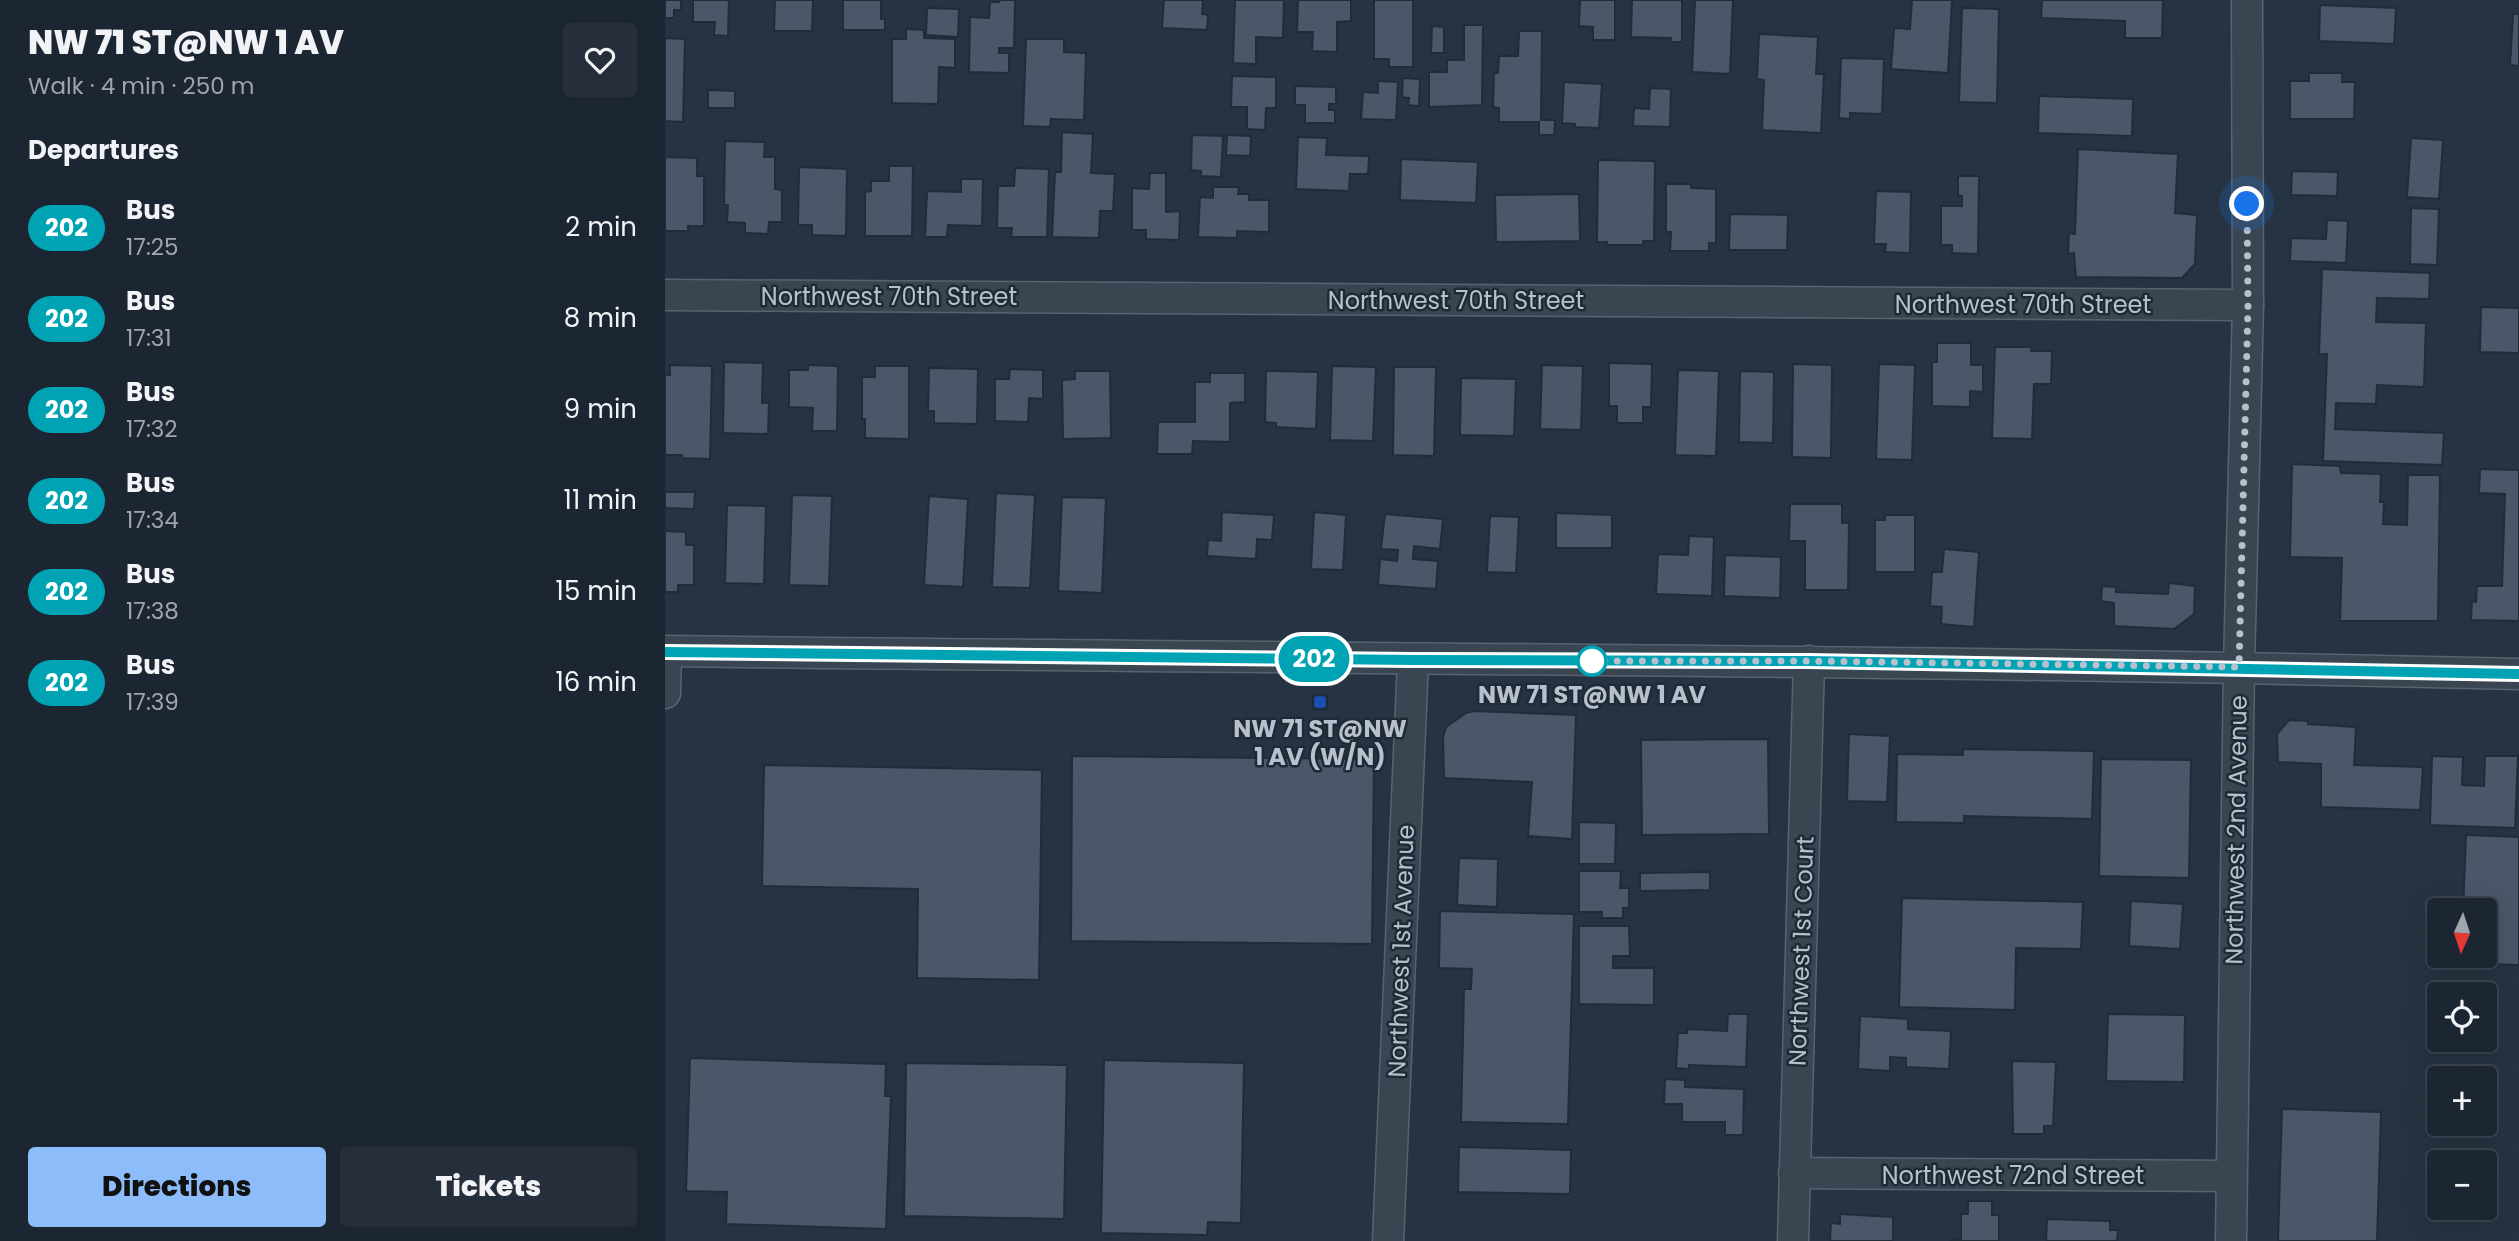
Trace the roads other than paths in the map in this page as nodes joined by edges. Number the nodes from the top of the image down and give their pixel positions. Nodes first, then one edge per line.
1 (2247, 0) edge
2 (665, 295) edge
3 (2248, 305) junction
4 (666, 652) edge
5 (1413, 660) junction
6 (1809, 661) junction
7 (2239, 667) junction
8 (2519, 674) edge
9 (665, 693) edge
10 (1794, 1173) junction
11 (2231, 1176) junction
12 (1388, 1241) edge
13 (1793, 1241) edge
14 (2231, 1241) edge

1 - 3 street, Northwest 2nd Avenue
2 - 3 street, Northwest 70th Street
3 - 7 street, Northwest 2nd Avenue
4 - 5 street
4 - 9 street
5 - 6 street
5 - 12 street, Northwest 1st Avenue
6 - 7 street
6 - 10 street, Northwest 1st Court
7 - 8 street
7 - 11 street, Northwest 2nd Avenue
10 - 11 street, Northwest 72nd Street
10 - 13 street, Northwest 1st Court
11 - 14 street, Northwest 2nd Avenue

